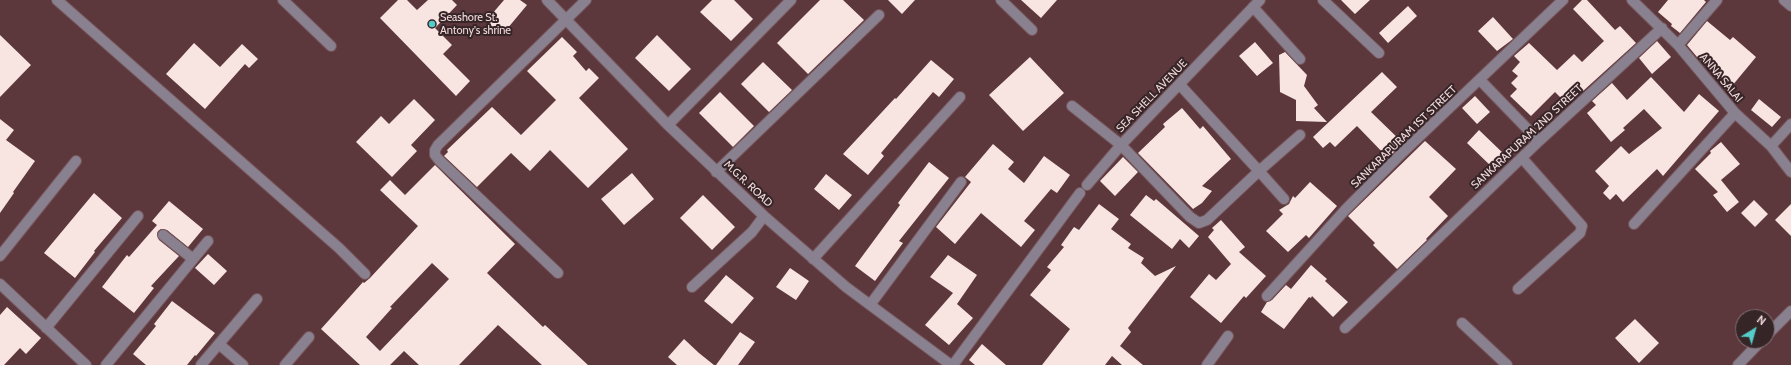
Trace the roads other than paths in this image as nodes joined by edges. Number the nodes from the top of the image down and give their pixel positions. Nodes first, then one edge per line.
1 (58, 0) edge
2 (283, 0) edge
3 (547, 0) edge
4 (586, 0) edge
5 (791, 0) edge
6 (1001, 0) edge
7 (1323, 0) edge
8 (1563, 0) edge
9 (1717, 0) edge
10 (1784, 0) edge
11 (1639, 2) edge
12 (1257, 3) edge
13 (1791, 6) edge
14 (879, 15) dead end
15 (566, 20) junction
16 (1662, 28) junction
17 (1032, 30) dead end
18 (1678, 45) junction
19 (331, 46) dead end
20 (1379, 53) dead end
21 (1300, 59) dead end
22 (1480, 80) junction
23 (1180, 84) junction
24 (960, 97) dead end
25 (1072, 106) dead end
26 (1735, 113) junction
27 (1791, 124) edge
28 (668, 125) junction
29 (1300, 135) dead end
30 (1539, 141) junction
31 (1121, 145) junction
32 (1771, 146) junction
33 (1522, 158) junction
34 (76, 162) dead end
35 (1259, 170) junction
36 (716, 172) junction
37 (1791, 172) edge
38 (961, 182) dead end
39 (1087, 184) dead end
40 (1080, 193) dead end
41 (1284, 199) dead end
42 (138, 216) dead end
43 (764, 216) junction
44 (1634, 224) dead end
45 (163, 235) dead end
46 (208, 241) dead end
47 (0, 256) edge
48 (193, 259) junction
49 (813, 259) junction
50 (558, 273) dead end
51 (365, 274) dead end
52 (0, 284) edge
53 (692, 288) dead end
54 (1518, 289) dead end
55 (1267, 296) dead end
56 (257, 299) dead end
57 (870, 306) junction
58 (1791, 311) edge
59 (1462, 323) dead end
60 (1775, 327) edge
61 (46, 328) junction
62 (1346, 328) dead end
63 (1228, 336) dead end
64 (309, 337) dead end
65 (219, 344) junction
66 (1753, 349) edge
67 (86, 365) edge
68 (106, 365) edge
69 (201, 365) edge
70 (243, 365) edge
71 (285, 365) edge
72 (952, 365) edge
73 (1207, 365) edge
74 (1507, 365) edge
75 (1738, 365) edge

1 - 51 street
2 - 19 street
3 - 15 street, M.G.R. ROAD
4 - 15 street
5 - 28 street
6 - 17 street
7 - 20 street
8 - 22 street, SANKARAPURAM 1ST STREET
9 - 18 street
10 - 13 street
11 - 16 street, ANNA SALAI
12 - 21 street
12 - 23 street, SEA SHELL AVENUE
14 - 36 street
15 - 28 street, M.G.R. ROAD
15 - 50 street
16 - 18 street, ANNA SALAI
16 - 30 street, SANKARAPURAM 2ND STREET
18 - 26 street, ANNA SALAI
22 - 30 street
22 - 55 street, SANKARAPURAM 1ST STREET
23 - 31 street, SEA SHELL AVENUE
23 - 35 street
24 - 49 street
25 - 31 street
26 - 32 street, ANNA SALAI
26 - 44 street
27 - 32 street
28 - 36 street, M.G.R. ROAD
29 - 35 street
30 - 33 street, SANKARAPURAM 2ND STREET
31 - 35 street, SEA SHELL AVENUE
31 - 39 street
32 - 37 street, ANNA SALAI
33 - 54 street
33 - 62 street, SANKARAPURAM 2ND STREET
34 - 47 street
35 - 41 street
36 - 43 street, M.G.R. ROAD
38 - 57 street
40 - 72 street
42 - 61 street
43 - 49 street, M.G.R. ROAD
43 - 53 street
45 - 48 street
46 - 48 street
48 - 68 street
49 - 57 street, M.G.R. ROAD
52 - 61 street
56 - 65 street
57 - 72 street, M.G.R. ROAD
58 - 60 street
59 - 74 street
61 - 67 street
63 - 73 street
64 - 71 street
65 - 69 street
65 - 70 street
66 - 75 street

